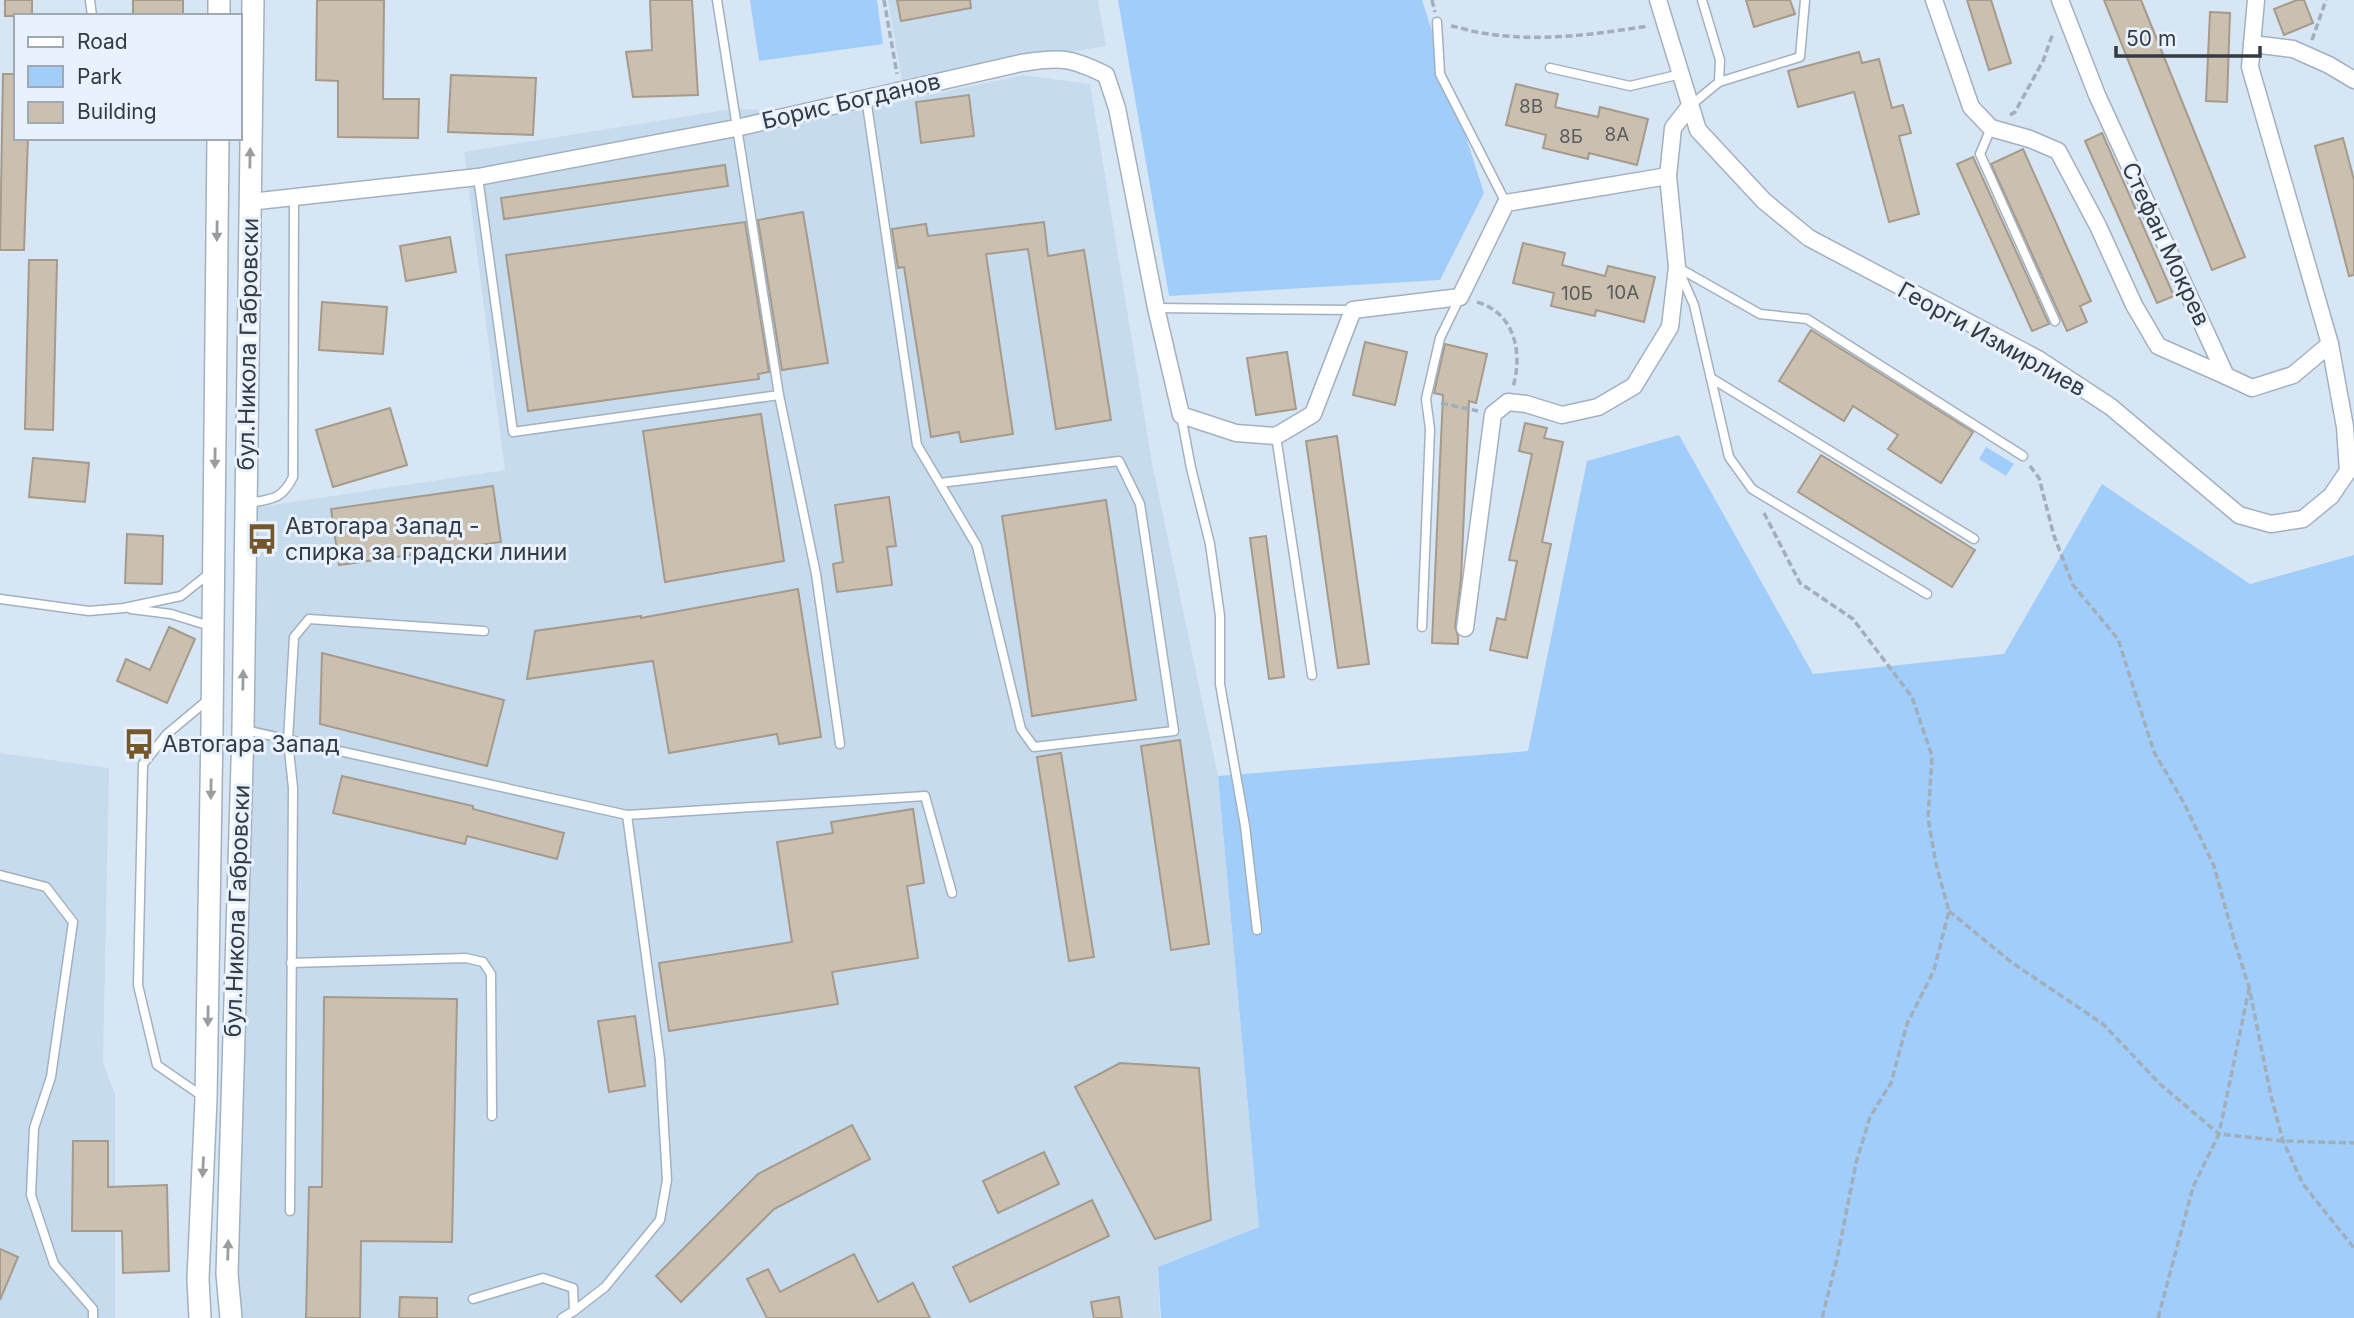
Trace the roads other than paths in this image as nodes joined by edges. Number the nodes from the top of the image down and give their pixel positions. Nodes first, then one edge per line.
1 (253, 0) edge
2 (717, 0) edge
3 (1658, 0) edge
4 (1702, 0) edge
5 (1805, 0) edge
6 (1934, 0) edge
7 (2256, 0) edge
8 (2062, 4) edge
9 (1437, 22) road end
10 (2252, 44) junction
11 (1550, 68) dead end
12 (1681, 74) junction
13 (2354, 80) edge
14 (1719, 82) junction
15 (866, 97) junction
16 (1690, 106) junction
17 (736, 128) junction
18 (1991, 128) junction
19 (218, 140) edge
20 (1668, 176) junction
21 (478, 177) junction
22 (294, 197) junction
23 (249, 202) junction
24 (1506, 203) junction
25 (1677, 267) junction
26 (1460, 297) junction
27 (1156, 308) junction
28 (1353, 310) junction
29 (2055, 321) dead end
30 (2330, 344) junction
31 (2226, 376) junction
32 (1711, 378) junction
33 (779, 395) junction
34 (1181, 415) junction
35 (1276, 436) junction
36 (2023, 456) road end
37 (940, 483) junction
38 (246, 503) junction
39 (1974, 539) dead end
40 (214, 570) junction
41 (1927, 594) dead end
42 (0, 599) edge
43 (124, 608) junction
44 (213, 627) junction
45 (1422, 627) dead end
46 (1465, 628) dead end
47 (484, 631) dead end
48 (1312, 675) dead end
49 (212, 696) junction
50 (243, 729) junction
51 (288, 740) junction
52 (840, 744) dead end
53 (627, 815) junction
54 (0, 875) edge
55 (952, 893) dead end
56 (1257, 930) dead end
57 (291, 963) junction
58 (206, 1099) junction
59 (492, 1116) dead end
60 (290, 1211) dead end
61 (473, 1300) dead end
62 (574, 1311) junction
63 (93, 1318) edge
64 (201, 1318) edge
65 (231, 1318) edge
66 (562, 1318) edge

23 -> 1 street, бул.Никола Габровски
2 - 17 lane
3 - 12 street, Георги Измирлиев
4 - 14 lane
5 - 14 lane
6 - 18 street
7 - 10 street, Георги Измирлиев
8 - 31 street, Стефан Мокрев
9 - 24 lane
10 - 13 street
10 - 30 street, Георги Измирлиев
11 - 12 lane
12 - 16 street, Георги Измирлиев
14 - 16 lane
15 - 17 street, Борис Богданов
15 - 27 street, Борис Богданов
15 - 37 lane
16 - 20 street
16 - 30 street, Георги Измирлиев
17 - 21 street, Борис Богданов
17 - 33 lane
18 - 29 lane
18 - 31 street
19 -> 40 street, бул.Никола Габровски
20 - 24 street
20 - 25 street
21 - 22 street, Борис Богданов
21 - 33 lane
22 - 23 street, Борис Богданов
22 - 38 lane
23 - 38 street, бул.Никола Габровски
24 - 26 street
25 - 32 lane
25 - 36 lane
25 - 46 street
26 - 28 street
26 - 45 lane
27 - 28 lane
27 - 34 street, Борис Богданов
28 - 35 street
30 - 31 street
32 - 39 lane
32 - 41 lane
33 - 52 lane
34 - 35 street
34 - 56 lane
35 - 48 lane
37 - 37 lane
50 -> 38 street, бул.Никола Габровски
40 - 43 lane
40 - 44 street, бул.Никола Габровски
42 - 43 lane
43 - 44 lane
44 - 49 street, бул.Никола Габровски
47 - 51 lane
49 -> 58 street, бул.Никола Габровски
49 - 58 lane
50 - 51 lane
65 -> 50 street, бул.Никола Габровски
51 - 53 lane
51 - 57 lane
53 - 55 lane
53 - 62 lane
54 - 63 lane
57 - 59 lane
57 - 60 lane
58 -> 64 street, бул.Никола Габровски
61 - 62 lane
62 - 66 lane

